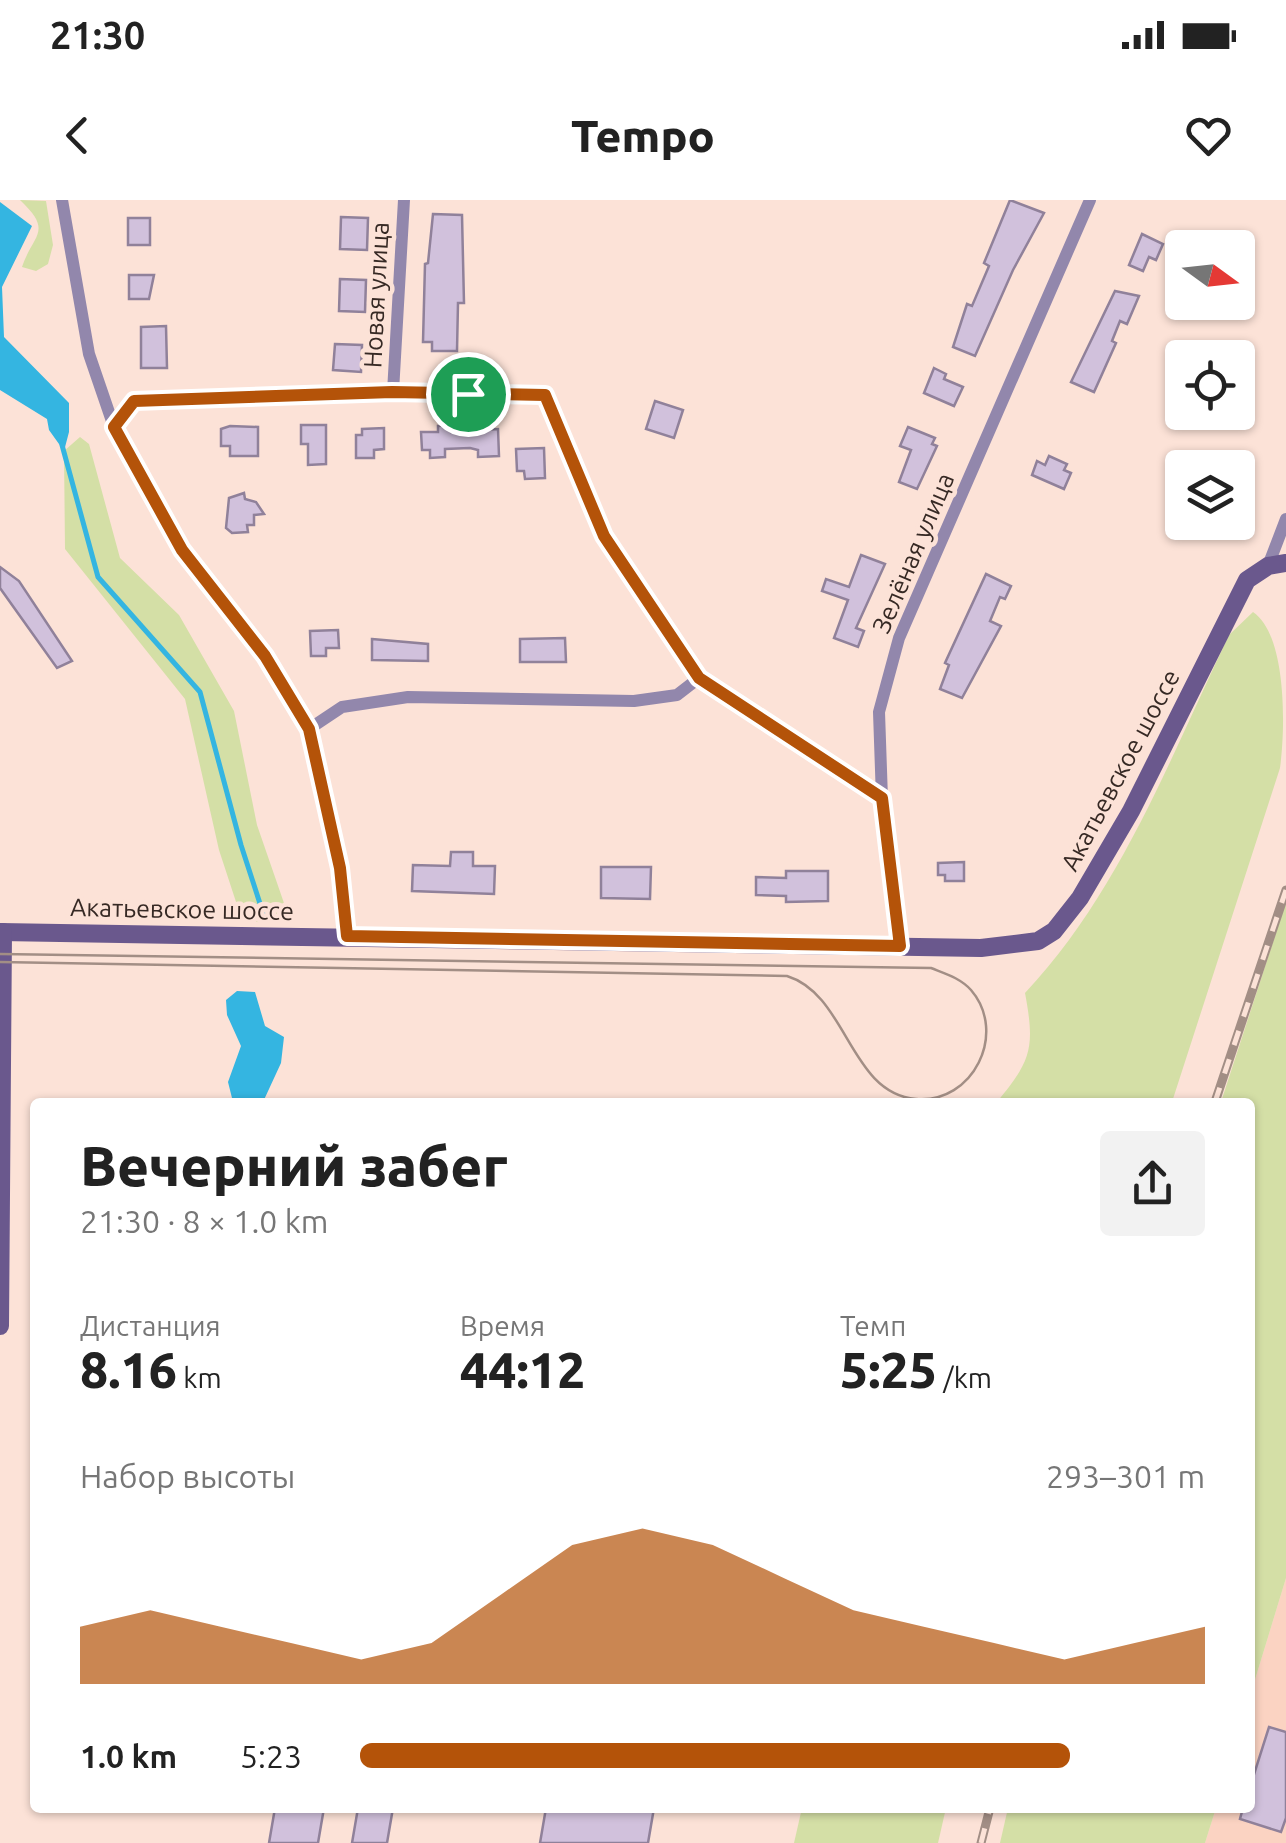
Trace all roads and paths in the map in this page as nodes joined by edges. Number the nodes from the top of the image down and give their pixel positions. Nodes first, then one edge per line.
1 (62, 200) edge
2 (404, 200) edge
3 (1090, 200) edge
4 (392, 392) junction
5 (114, 427) junction
6 (1286, 518) edge
7 (1277, 564) edge
8 (699, 678) junction
9 (309, 729) junction
10 (882, 798) junction
11 (2, 932) edge
12 (347, 936) junction
13 (900, 946) junction
14 (0, 1326) edge

1 - 5 street
2 - 4 street, Новая улица
3 - 10 street, Зелёная улица
4 - 5 street, Новая улица
4 - 8 street, Новая улица
5 - 9 street
6 - 7 street
7 - 13 main road, Акатьевское шоссе
8 - 9 street
8 - 10 street, Новая улица
9 - 12 street
10 - 13 street, Зелёная улица
11 - 12 main road, Акатьевское шоссе
11 - 14 main road
12 - 13 main road, Акатьевское шоссе

